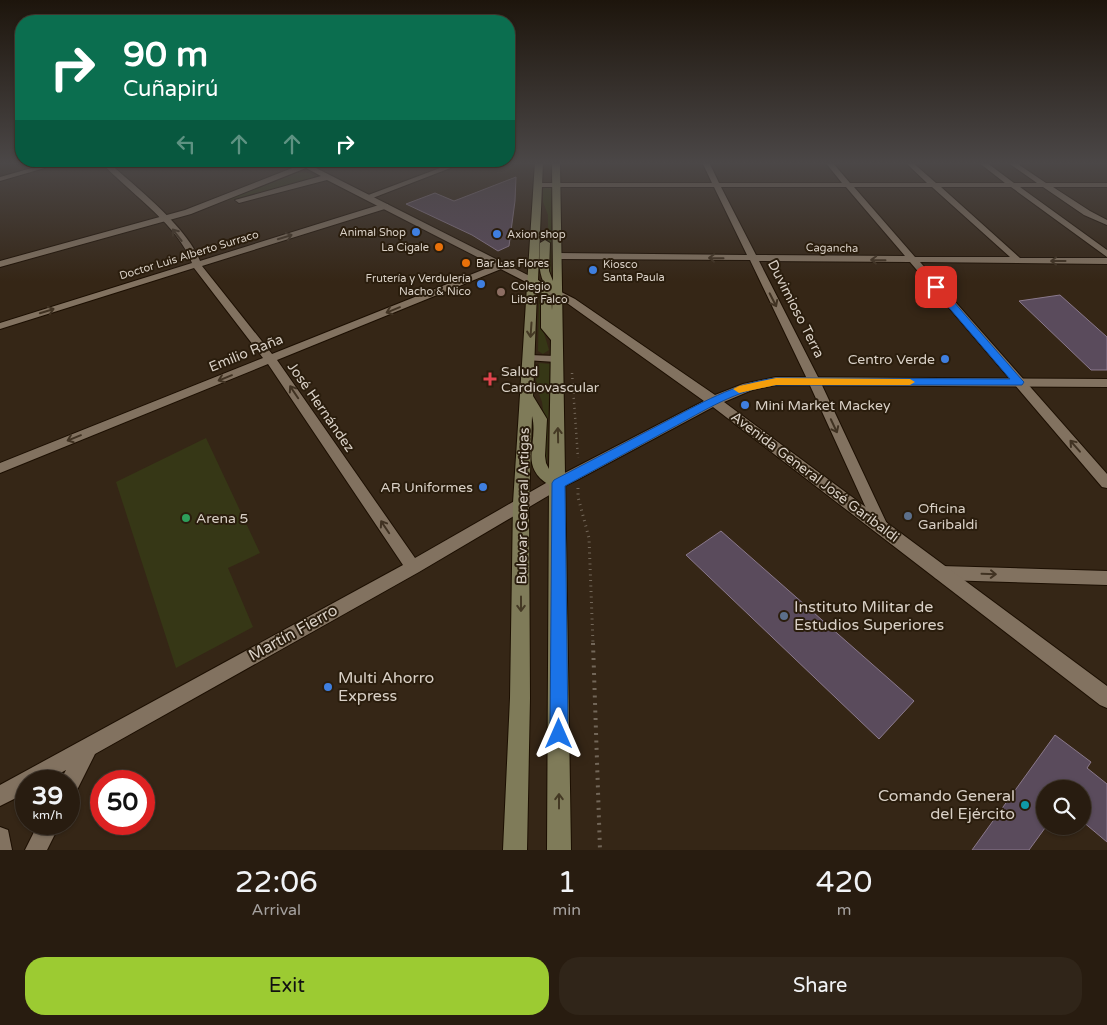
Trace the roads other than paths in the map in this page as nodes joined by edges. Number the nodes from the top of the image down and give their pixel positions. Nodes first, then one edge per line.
1 (148, 202) edge
2 (213, 202) edge
3 (229, 202) edge
4 (376, 202) edge
5 (537, 202) edge
6 (556, 202) edge
7 (725, 202) edge
8 (862, 202) edge
9 (954, 202) edge
10 (1034, 202) edge
11 (1070, 202) edge
12 (385, 206) junction
13 (537, 209) junction
14 (188, 212) junction
15 (166, 218) junction
16 (1107, 224) edge
17 (1107, 254) edge
18 (557, 256) junction
19 (752, 258) junction
20 (913, 260) junction
21 (1019, 261) junction
22 (1107, 261) edge
23 (0, 264) edge
24 (198, 264) junction
25 (503, 265) junction
26 (534, 281) junction
27 (558, 294) junction
28 (0, 326) edge
29 (556, 339) junction
30 (529, 358) junction
31 (556, 359) junction
32 (270, 360) junction
33 (814, 382) junction
34 (1018, 382) junction
35 (1107, 383) edge
36 (526, 395) junction
37 (714, 401) junction
38 (0, 468) edge
39 (1107, 482) edge
40 (558, 483) junction
41 (521, 503) junction
42 (881, 526) junction
43 (413, 567) junction
44 (941, 573) junction
45 (1107, 578) edge
46 (1107, 698) edge
47 (88, 748) junction
48 (49, 770) edge
49 (77, 770) edge
50 (15, 788) edge
51 (0, 796) edge
52 (44, 835) edge
53 (0, 838) edge
54 (1, 850) edge
55 (36, 850) edge
56 (515, 850) edge
57 (559, 850) edge

1 - 15 street, José Hernández
2 - 14 street
3 - 14 street
4 - 12 street, Avenida General José Garibaldi
5 - 13 main road, Bulevar General Artigas
6 - 18 main road
7 - 19 street, Duvimioso Terra
8 - 20 street
9 - 21 street
10 - 17 street
11 - 16 street
24 -> 12 street, Doctor Luis Alberto Surraco
12 - 25 street, Avenida General José Garibaldi
13 - 26 main road, Bulevar General Artigas
13 - 27 main road
14 - 15 street
15 - 23 street
24 -> 15 street, José Hernández
19 -> 18 street, Cagancha
18 - 27 main road
20 -> 19 street, Cagancha
19 -> 33 street, Duvimioso Terra
20 - 21 street, Cagancha
20 - 34 street
22 -> 21 street, Cagancha
28 -> 24 street, Doctor Luis Alberto Surraco
24 - 32 street, José Hernández
25 - 26 street, Avenida General José Garibaldi
25 -> 32 street, Emilio Raña
26 - 27 street, Avenida General José Garibaldi
26 - 29 main road
26 -> 30 main road, Bulevar General Artigas
27 - 29 main road
27 - 37 street, Avenida General José Garibaldi
29 - 31 main road
30 - 31 street
30 - 36 main road, Bulevar General Artigas
40 -> 31 main road
32 -> 38 street, Emilio Raña
43 -> 32 street, José Hernández
33 - 34 street
33 - 37 street
33 -> 42 street, Duvimioso Terra
34 - 35 street
39 -> 34 street
36 - 40 main road
36 - 41 main road, Bulevar General Artigas
37 - 40 street
37 - 42 street, Avenida General José Garibaldi
40 - 41 street, Martín Fierro
57 -> 40 main road
41 - 43 street, Martín Fierro
41 -> 56 main road, Bulevar General Artigas
42 - 44 street, Avenida General José Garibaldi
43 - 47 street, Martín Fierro
44 -> 45 street
44 - 46 street, Avenida General José Garibaldi
47 - 48 street, Martín Fierro
47 - 49 street
50 - 51 street, Martín Fierro
52 - 55 street
53 - 54 street

